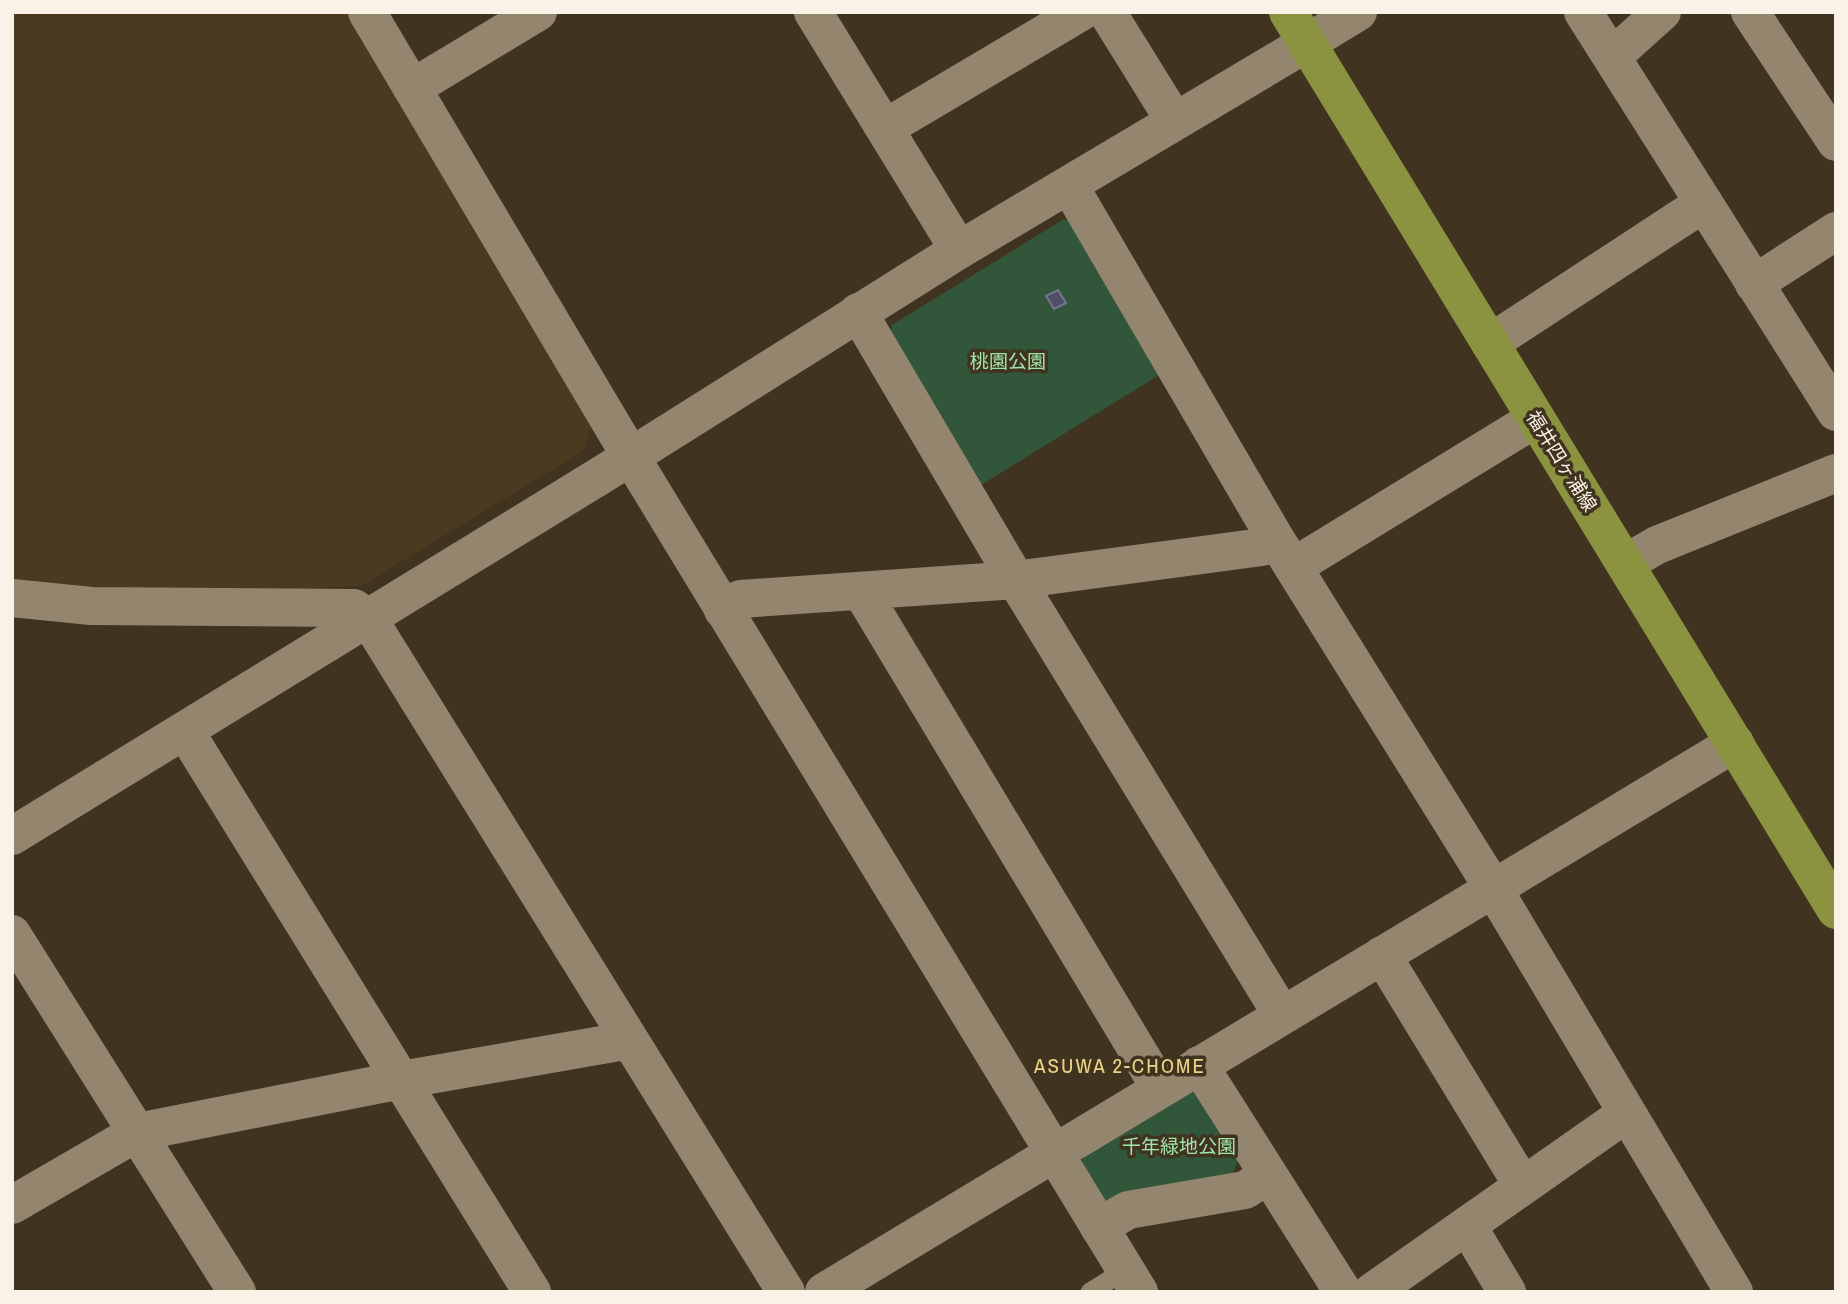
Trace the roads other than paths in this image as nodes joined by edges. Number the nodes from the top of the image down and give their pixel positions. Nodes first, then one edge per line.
1 (367, 12) edge
2 (538, 12) edge
3 (813, 12) edge
4 (1081, 12) edge
5 (1107, 12) edge
6 (1358, 12) edge
7 (1583, 12) edge
8 (1662, 12) edge
9 (1750, 12) edge
10 (1297, 28) edge
11 (1612, 57) junction
12 (412, 88) junction
13 (1174, 120) junction
14 (885, 128) junction
15 (1836, 142) edge
16 (1069, 185) junction
17 (1704, 202) junction
18 (1836, 231) edge
19 (960, 250) junction
20 (1754, 284) junction
21 (858, 312) junction
22 (1490, 343) junction
23 (1836, 412) edge
24 (1535, 419) junction
25 (631, 457) junction
26 (1836, 473) edge
27 (1284, 552) junction
28 (1626, 563) junction
29 (1016, 580) junction
30 (865, 591) junction
31 (12, 598) edge
32 (723, 610) junction
33 (368, 618) junction
34 (185, 730) junction
35 (1735, 743) junction
36 (12, 836) edge
37 (1493, 888) junction
38 (1836, 910) edge
39 (12, 934) edge
40 (1382, 955) junction
41 (1282, 1015) junction
42 (628, 1038) junction
43 (1199, 1065) junction
44 (401, 1080) junction
45 (1160, 1088) junction
46 (1627, 1113) junction
47 (138, 1132) junction
48 (1053, 1155) junction
49 (1267, 1177) junction
50 (1523, 1186) junction
51 (12, 1205) edge
52 (1467, 1225) junction
53 (1099, 1227) junction
54 (1132, 1281) edge
55 (237, 1292) edge
56 (532, 1292) edge
57 (786, 1292) edge
58 (824, 1292) edge
59 (1090, 1292) edge
60 (1343, 1292) edge
61 (1372, 1292) edge
62 (1507, 1292) edge
63 (1734, 1292) edge

1 - 12 street
2 - 12 street
3 - 14 street
4 - 14 street
5 - 13 street
6 - 10 street
7 - 11 street
8 - 11 street
9 - 15 street
10 - 13 street
10 - 22 main road, 福井四ヶ浦線
11 - 17 street
12 - 25 street
13 - 16 street
14 - 19 street
16 - 19 street
16 - 27 street
17 - 20 street
17 - 22 street
18 - 20 street
19 - 21 street
20 - 23 street
21 - 25 street
21 - 29 street
22 - 24 main road, 福井四ヶ浦線
24 - 27 street
24 - 28 main road, 福井四ヶ浦線
25 - 32 street
25 - 33 street
26 - 28 street
27 - 29 street
27 - 37 street
28 - 35 main road, 福井四ヶ浦線
29 - 30 street
29 - 41 street
30 - 32 street
30 - 45 street
31 - 33 street
32 - 48 street
33 - 34 street
33 - 42 street
34 - 36 street
34 - 44 street
35 - 37 street
35 - 38 main road, 福井四ヶ浦線
37 - 40 street
37 - 46 street
39 - 47 street
40 - 41 street
40 - 50 street
41 - 43 street
42 - 44 street
42 - 57 street
43 - 45 street
43 - 49 street
44 - 47 street
44 - 56 street
45 - 48 street
46 - 50 street
46 - 63 street
47 - 51 street
47 - 55 street
48 - 53 street
48 - 58 street
49 - 53 street
49 - 60 street
50 - 52 street
52 - 61 street
52 - 62 street
53 - 54 street
54 - 59 lane

